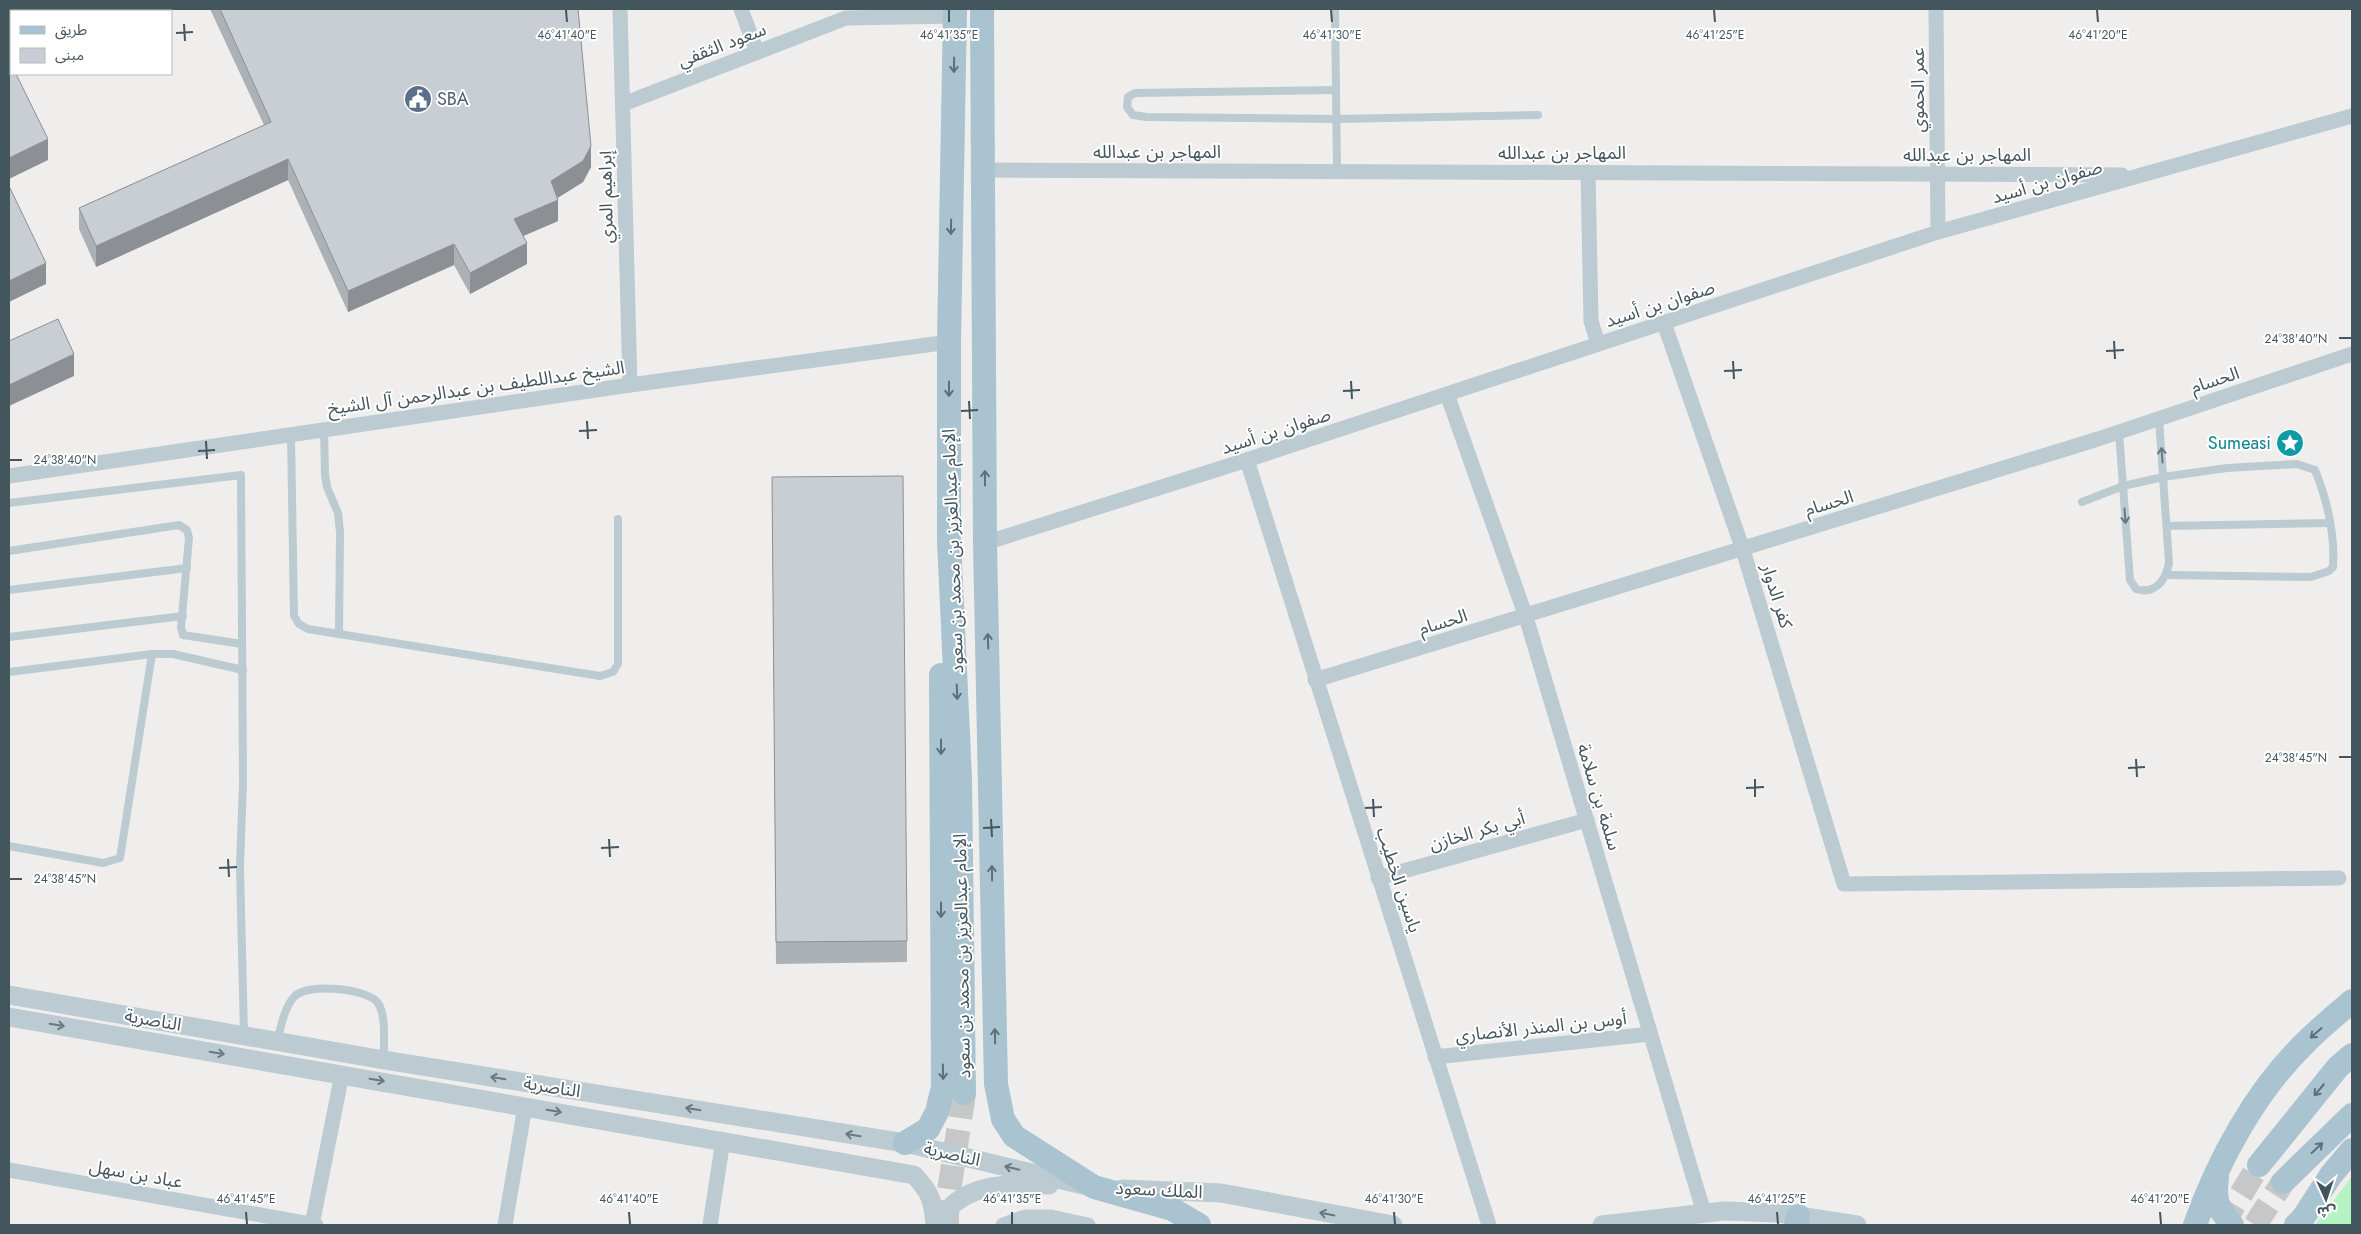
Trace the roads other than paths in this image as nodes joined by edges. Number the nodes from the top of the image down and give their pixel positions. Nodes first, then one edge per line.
1 (620, 9) edge
2 (741, 9) edge
3 (1335, 9) edge
4 (1936, 9) edge
5 (955, 12) edge
6 (982, 18) edge
7 (756, 52) junction
8 (1336, 90) junction
9 (622, 104) junction
10 (1538, 115) dead end
11 (2352, 116) edge
12 (1336, 119) junction
13 (984, 170) junction
14 (1337, 171) junction
15 (1588, 172) junction
16 (1937, 174) junction
17 (2141, 175) junction
18 (1938, 232) junction
19 (1664, 323) junction
20 (949, 342) junction
21 (1598, 344) junction
22 (2352, 354) edge
23 (630, 385) junction
24 (1447, 394) junction
25 (2159, 419) junction
26 (324, 430) junction
27 (2119, 432) junction
28 (291, 435) junction
29 (1247, 460) junction
30 (9, 476) edge
31 (2163, 477) junction
32 (2123, 486) junction
33 (2082, 502) dead end
34 (9, 503) edge
35 (618, 519) dead end
36 (2329, 523) junction
37 (2167, 526) junction
38 (949, 541) junction
39 (985, 543) junction
40 (1743, 550) junction
41 (9, 551) edge
42 (187, 568) junction
43 (2167, 575) junction
44 (9, 590) edge
45 (183, 616) junction
46 (1526, 617) junction
47 (339, 634) junction
48 (9, 637) edge
49 (242, 644) junction
50 (152, 654) junction
51 (243, 670) junction
52 (9, 672) edge
53 (1315, 680) junction
54 (1586, 820) junction
55 (9, 846) edge
56 (1378, 878) junction
57 (2339, 878) dead end
58 (9, 995) edge
59 (2352, 1001) edge
60 (9, 1017) edge
61 (1650, 1034) junction
62 (244, 1036) junction
63 (277, 1042) junction
64 (2352, 1055) edge
65 (1435, 1057) junction
66 (384, 1060) junction
67 (342, 1074) junction
68 (964, 1093) tunnel mouth
69 (525, 1106) junction
70 (2352, 1115) edge
71 (723, 1140) junction
72 (905, 1143) junction
73 (2352, 1150) edge
74 (2219, 1163) junction
75 (2259, 1165) tunnel mouth
76 (9, 1170) edge
77 (2283, 1182) tunnel mouth
78 (1094, 1187) junction
79 (1704, 1213) junction
80 (1797, 1221) edge
81 (314, 1225) edge
82 (505, 1225) edge
83 (710, 1225) edge
84 (935, 1225) edge
85 (1003, 1225) edge
86 (1088, 1225) edge
87 (1199, 1225) edge
88 (1392, 1225) edge
89 (1489, 1225) edge
90 (1602, 1225) edge
91 (1857, 1225) edge
92 (2195, 1225) edge
93 (2232, 1225) edge
94 (2296, 1225) edge

1 - 9 street, إبراهيم المري
2 - 7 street
3 - 8 lane
4 - 16 street, عمر الحموي
5 - 7 street, سعود الثقفي
5 -> 20 main road, الإمام عبدالعزيز بن محمد بن سعود
6 - 13 main road, الإمام عبدالعزيز بن محمد بن سعود
7 - 9 street, سعود الثقفي
8 - 12 lane
8 - 12 lane
9 - 23 street, إبراهيم المري
10 - 12 lane
11 - 17 street, صفوان بن أسيد
12 - 14 lane
13 - 14 street, المهاجر بن عبدالله
39 -> 13 main road, الإمام عبدالعزيز بن محمد بن سعود
14 - 15 street, المهاجر بن عبدالله
15 - 16 street, المهاجر بن عبدالله
15 - 21 street
16 - 17 street, المهاجر بن عبدالله
16 - 18 street, عمر الحموي
17 - 18 street, صفوان بن أسيد
18 - 19 street, صفوان بن أسيد
19 - 21 street, صفوان بن أسيد
19 - 40 street, كفر الدوار
20 - 23 street, الشيخ عبداللطيف بن عبدالرحمن آل الشيخ
20 -> 38 main road, الإمام عبدالعزيز بن محمد بن سعود
21 - 24 street, صفوان بن أسيد
22 - 25 street, الحسام
23 - 26 street, الشيخ عبداللطيف بن عبدالرحمن آل الشيخ
24 - 29 street, صفوان بن أسيد
24 - 46 street, سلمة بن سلامة
25 - 27 street, الحسام
31 -> 25 lane
26 - 28 street, الشيخ عبداللطيف بن عبدالرحمن آل الشيخ
26 - 47 lane
27 - 32 lane
27 - 40 street, الحسام
28 - 30 street, الشيخ عبداللطيف بن عبدالرحمن آل الشيخ
28 - 47 lane
29 - 39 street, صفوان بن أسيد
29 - 53 street, ياسين الخطيب
31 - 32 lane
31 - 36 lane
31 - 37 lane
32 - 33 lane
32 -> 43 lane
34 - 49 lane
35 - 47 lane
36 - 37 lane
36 - 43 lane
37 - 43 lane
38 -> 68 main road, الإمام عبدالعزيز بن محمد بن سعود
38 -> 72 main road
78 -> 39 main road, الإمام عبدالعزيز بن محمد بن سعود
40 - 46 street, الحسام
40 - 57 street, كفر الدوار
41 - 42 lane
42 - 44 lane
42 - 45 lane
45 - 48 lane
45 - 49 lane
46 - 53 street, الحسام
46 - 54 street, سلمة بن سلامة
49 - 51 lane
50 - 51 lane
50 - 52 lane
50 - 55 lane
51 - 62 lane
53 - 56 street, ياسين الخطيب
54 - 56 street, أبي بكر الخازن
54 - 61 street, سلمة بن سلامة
56 - 65 street, ياسين الخطيب
58 - 62 street, الناصرية
59 -> 74 main road
60 -> 67 street, الناصرية
61 - 65 street, أوس بن المنذر الأنصاري
61 - 79 street, سلمة بن سلامة
62 - 63 street, الناصرية
63 - 66 street, الناصرية
63 - 66 lane
64 -> 75 main road
65 - 89 street, ياسين الخطيب
72 -> 66 street, الناصرية
67 -> 69 street, الناصرية
67 - 81 street
69 -> 71 street, الناصرية
69 - 82 street
77 -> 70 main road
71 - 83 street
71 - 84 street, الناصرية
78 -> 72 street, الناصرية
73 - 94 main road
74 - 92 main road
74 - 93 main road
76 - 81 street, عباد بن سهل
78 - 84 street, الملك سعود
78 - 87 main road, الإمام عبدالعزيز بن محمد بن سعود
88 -> 78 street, الملك سعود
79 - 80 street
79 - 90 street
80 - 91 street
85 - 86 street

